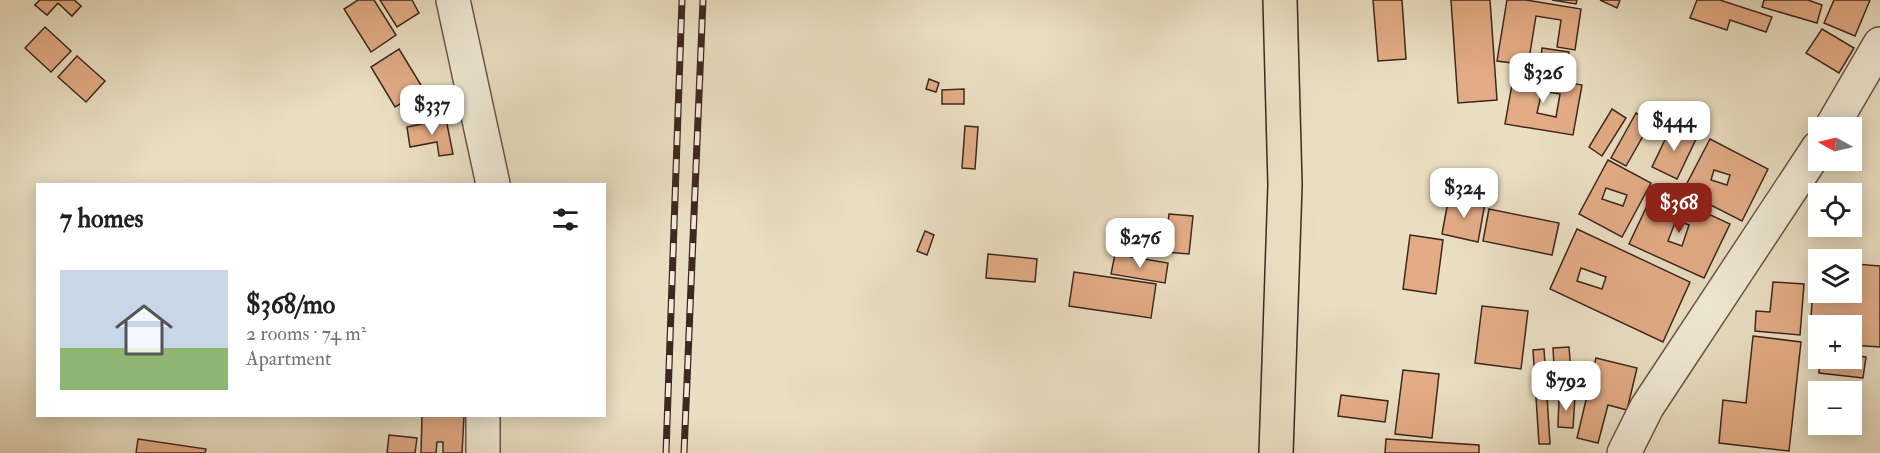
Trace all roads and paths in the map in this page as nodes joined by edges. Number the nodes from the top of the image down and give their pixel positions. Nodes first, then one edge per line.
1 (453, 0) edge
2 (1280, 0) edge
3 (1880, 44) edge
4 (1837, 117) edge
5 (1808, 162) edge
6 (493, 183) edge
7 (483, 417) edge
8 (483, 453) edge
9 (1276, 453) edge
10 (1624, 453) edge

1 - 6 street
2 - 9 highway
3 - 4 street
5 - 10 street
7 - 8 street

